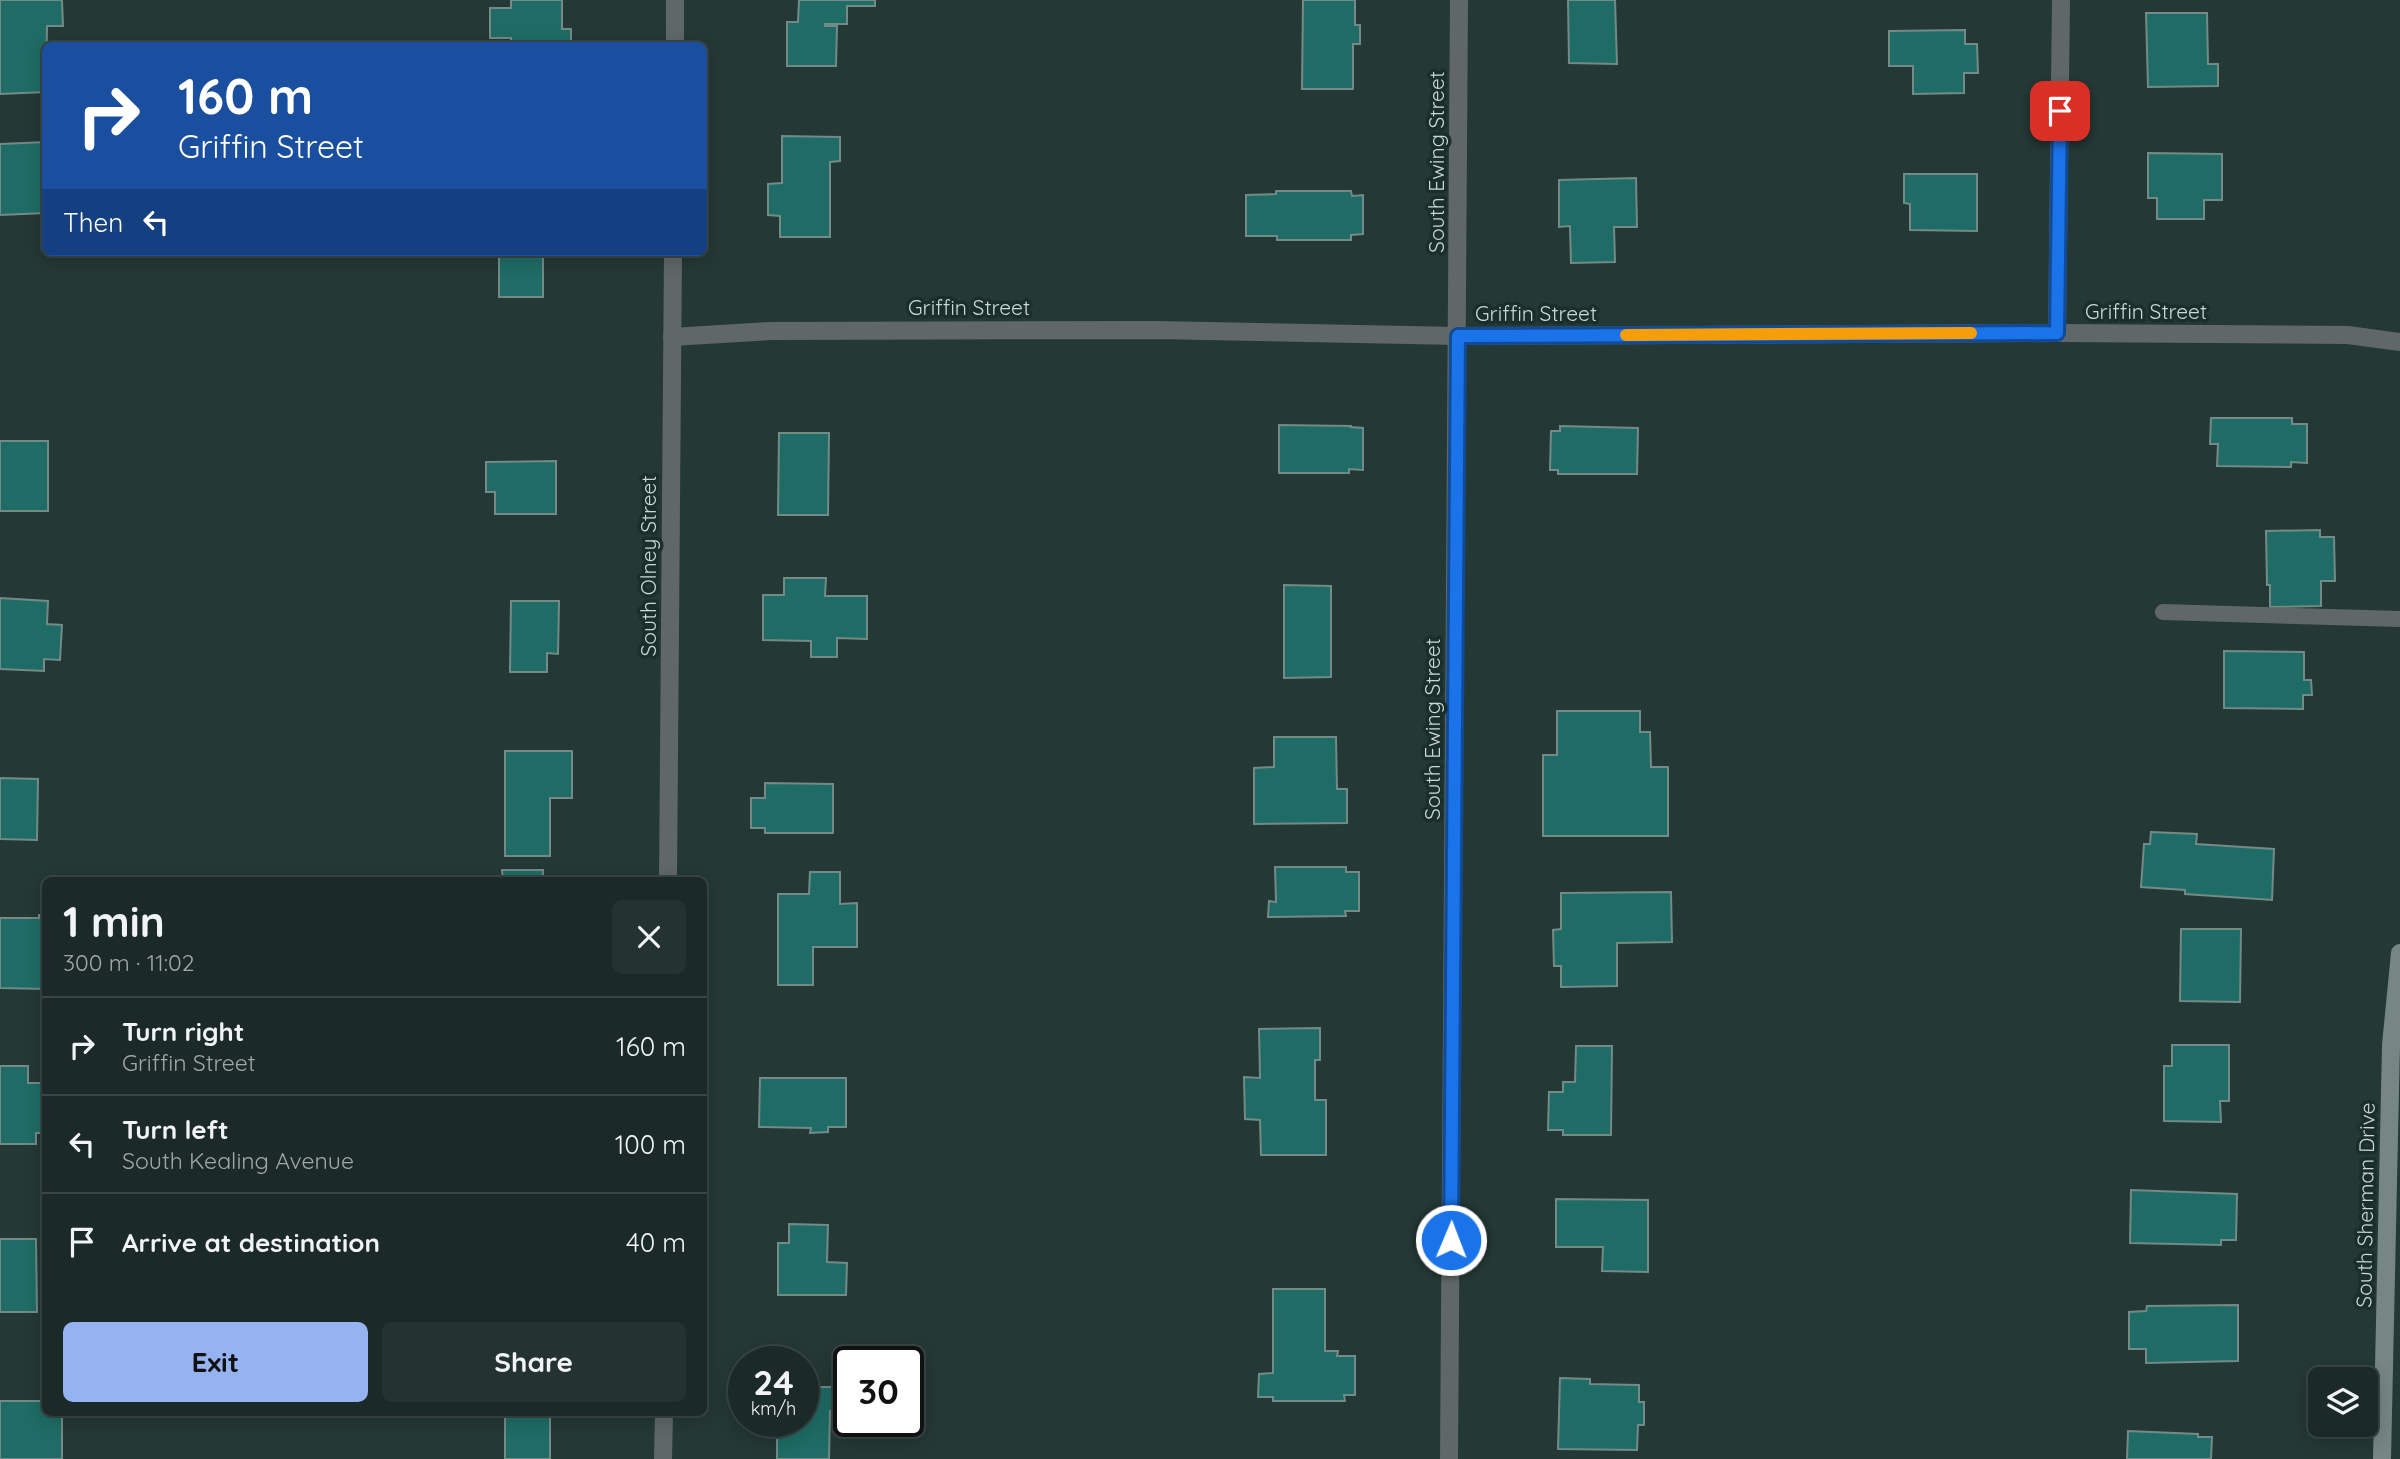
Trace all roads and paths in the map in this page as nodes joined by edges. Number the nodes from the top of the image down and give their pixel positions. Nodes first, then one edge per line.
1 (675, 0) edge
2 (1459, 0) edge
3 (2061, 0) edge
4 (675, 42) edge
5 (673, 256) edge
6 (2057, 333) junction
7 (1458, 336) junction
8 (672, 337) junction
9 (2400, 342) edge
10 (2163, 612) dead end
11 (2400, 620) edge
12 (668, 877) edge
13 (2400, 953) edge
14 (664, 1416) edge
15 (663, 1459) edge
16 (1449, 1459) edge
17 (2382, 1459) edge

1 - 4 street
2 - 7 street, South Ewing Street
3 - 6 street
5 - 8 street, South Olney Street
6 - 7 street, Griffin Street
6 - 9 street, Griffin Street
7 - 8 street, Griffin Street
7 - 16 street, South Ewing Street
8 - 12 street, South Olney Street
10 - 11 lane
13 - 17 main road, South Sherman Drive
14 - 15 street

